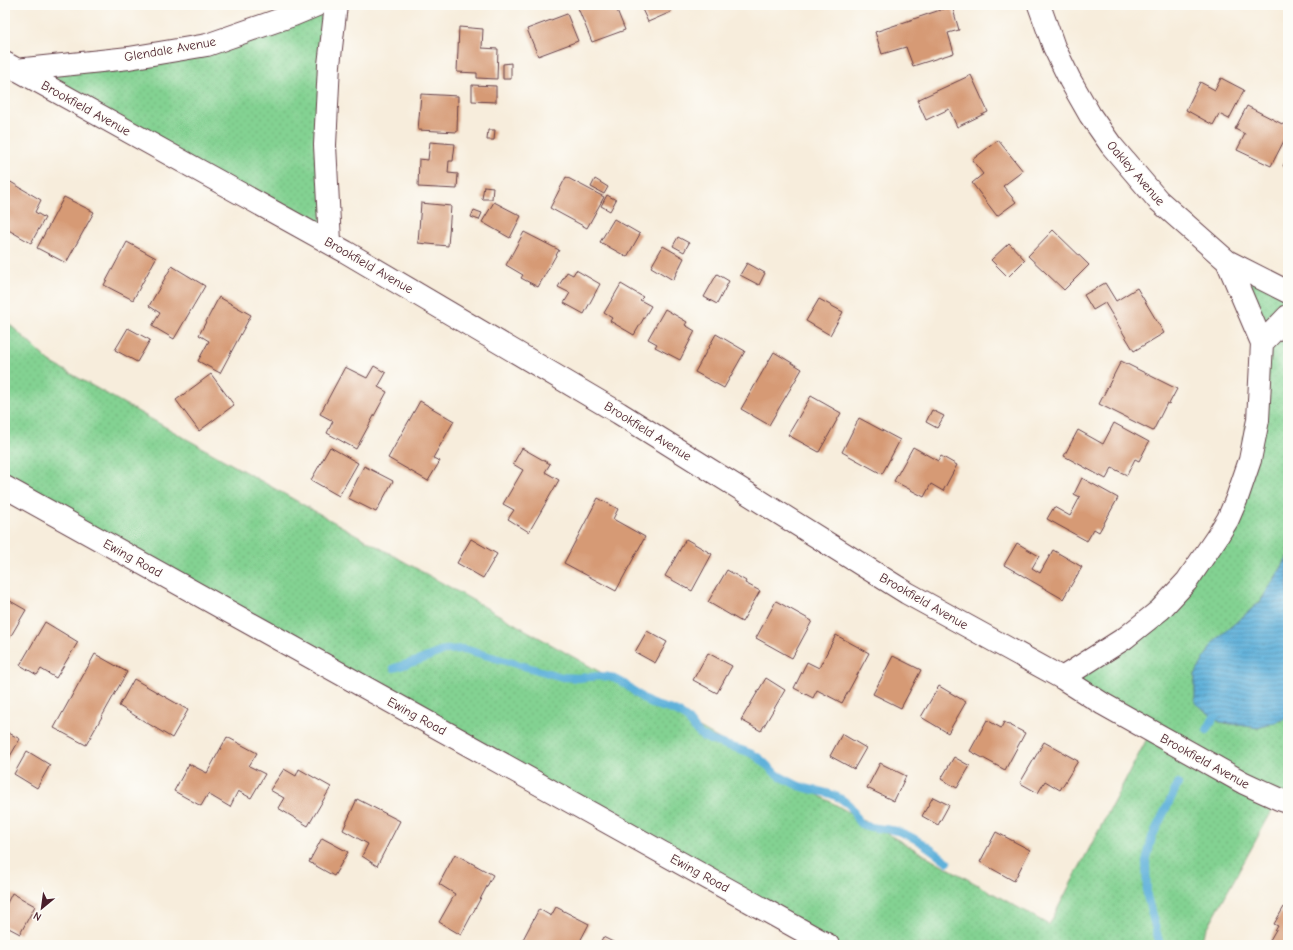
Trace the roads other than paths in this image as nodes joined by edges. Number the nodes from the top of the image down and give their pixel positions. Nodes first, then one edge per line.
1 (317, 5) edge
2 (336, 5) edge
3 (1039, 5) edge
4 (11, 66) edge
5 (330, 242) junction
6 (1227, 261) junction
7 (1288, 292) edge
8 (1288, 316) edge
9 (1262, 343) junction
10 (5, 487) edge
11 (1062, 678) junction
12 (1288, 802) edge
13 (828, 945) edge

1 - 4 street, Glendale Avenue
2 - 5 street
3 - 6 street, Oakley Avenue
4 - 5 street, Brookfield Avenue
5 - 11 street, Brookfield Avenue
6 - 7 street, Oakley Avenue
6 - 9 street
8 - 9 street
9 - 11 street
10 - 13 street, Ewing Road
11 - 12 street, Brookfield Avenue

